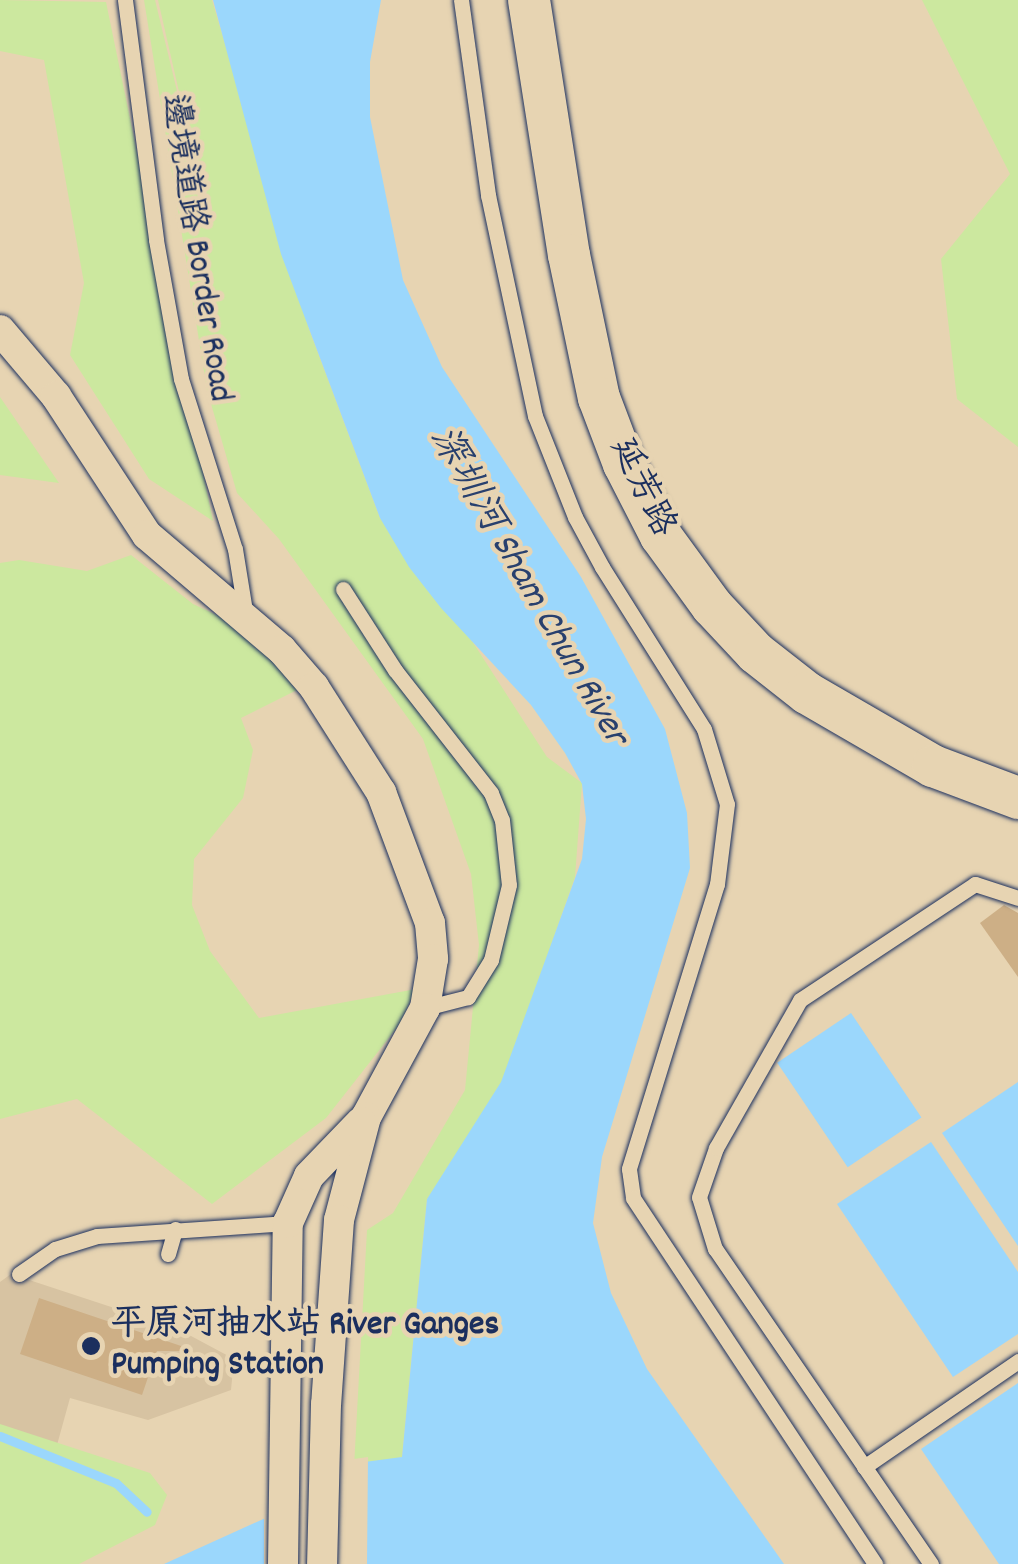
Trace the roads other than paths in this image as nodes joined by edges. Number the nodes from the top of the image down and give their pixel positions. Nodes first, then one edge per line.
1 (125, 0) edge
2 (461, 0) edge
3 (530, 0) edge
4 (0, 330) edge
5 (343, 588) dead end
6 (246, 618) junction
7 (1018, 798) edge
8 (1018, 898) edge
9 (425, 1008) junction
10 (366, 1117) junction
11 (288, 1223) junction
12 (175, 1229) junction
13 (168, 1254) dead end
14 (19, 1274) dead end
15 (1018, 1362) edge
16 (864, 1467) junction
17 (282, 1564) edge
18 (322, 1564) edge
19 (875, 1564) edge
20 (931, 1564) edge

1 - 6 lane, 邊境道路 Border Road
2 - 19 lane
3 - 7 main road, 延芳路
4 - 6 street
5 - 9 lane
6 - 9 street
8 - 16 lane
9 - 10 street
10 - 11 street
10 - 18 street
11 - 12 lane
11 - 17 street
12 - 13 lane
12 - 14 lane
15 - 16 lane
16 - 20 lane

